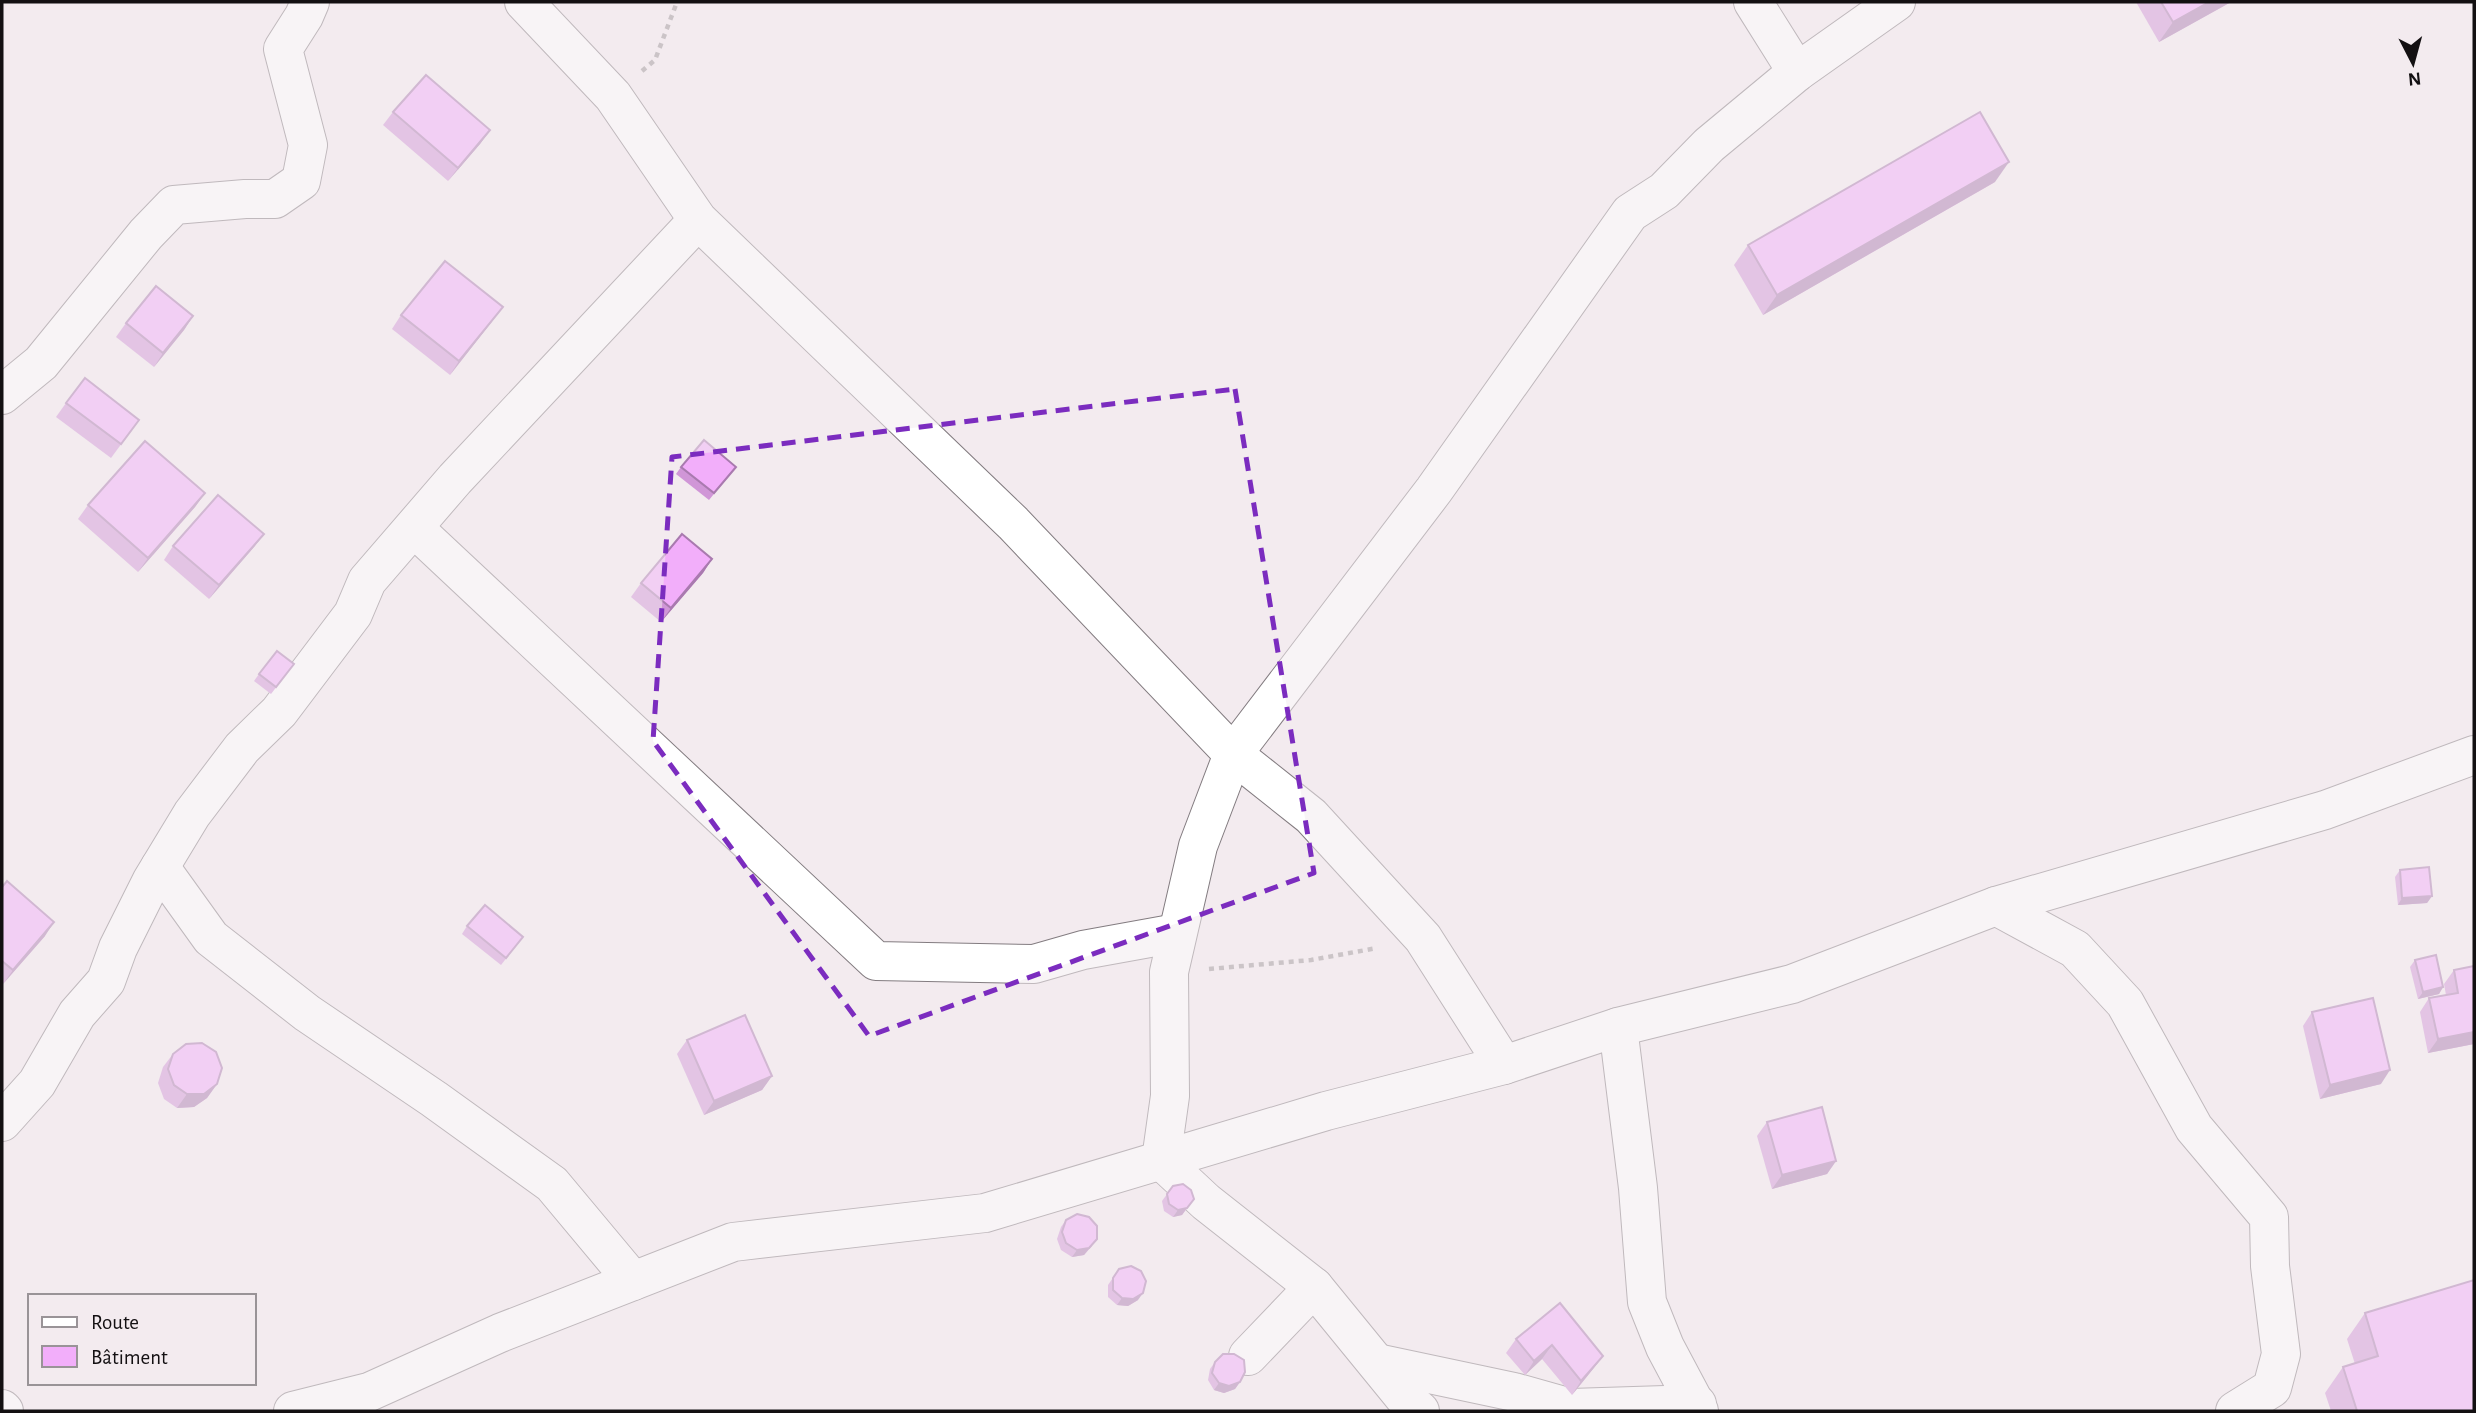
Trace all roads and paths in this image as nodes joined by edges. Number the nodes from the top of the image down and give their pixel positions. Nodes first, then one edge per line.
1 (310, 2) edge
2 (524, 2) edge
3 (677, 2) edge
4 (1753, 2) edge
5 (1896, 2) edge
6 (1797, 72) junction
7 (612, 96) junction
8 (698, 220) junction
9 (2, 395) edge
10 (414, 528) junction
11 (1233, 754) junction
12 (2474, 755) edge
13 (160, 867) junction
14 (1996, 906) junction
15 (1177, 933) junction
16 (1423, 938) junction
17 (1168, 972) junction
18 (1618, 1027) junction
19 (1504, 1065) junction
20 (2, 1122) edge
21 (1161, 1160) junction
22 (633, 1281) junction
23 (1314, 1287) junction
24 (1248, 1356) dead end
25 (1377, 1363) junction
26 (1698, 1408) edge
27 (293, 1411) edge
28 (1420, 1411) edge
29 (2235, 1411) edge

1 - 9 street
2 - 7 street
3 - 7 path
4 - 6 street
5 - 6 street
6 - 11 street
7 - 8 street
8 - 10 street
8 - 11 street
10 - 13 street
10 - 15 street
11 - 15 street
11 - 16 street
12 - 14 street
13 - 20 street
13 - 22 street
14 - 18 street
14 - 29 street
15 - 17 street
16 - 17 path
16 - 19 street
17 - 21 street
18 - 19 street
18 - 26 street
19 - 21 street
21 - 22 street
21 - 23 street
22 - 27 street
23 - 24 street
23 - 25 street
25 - 26 street
25 - 28 street

